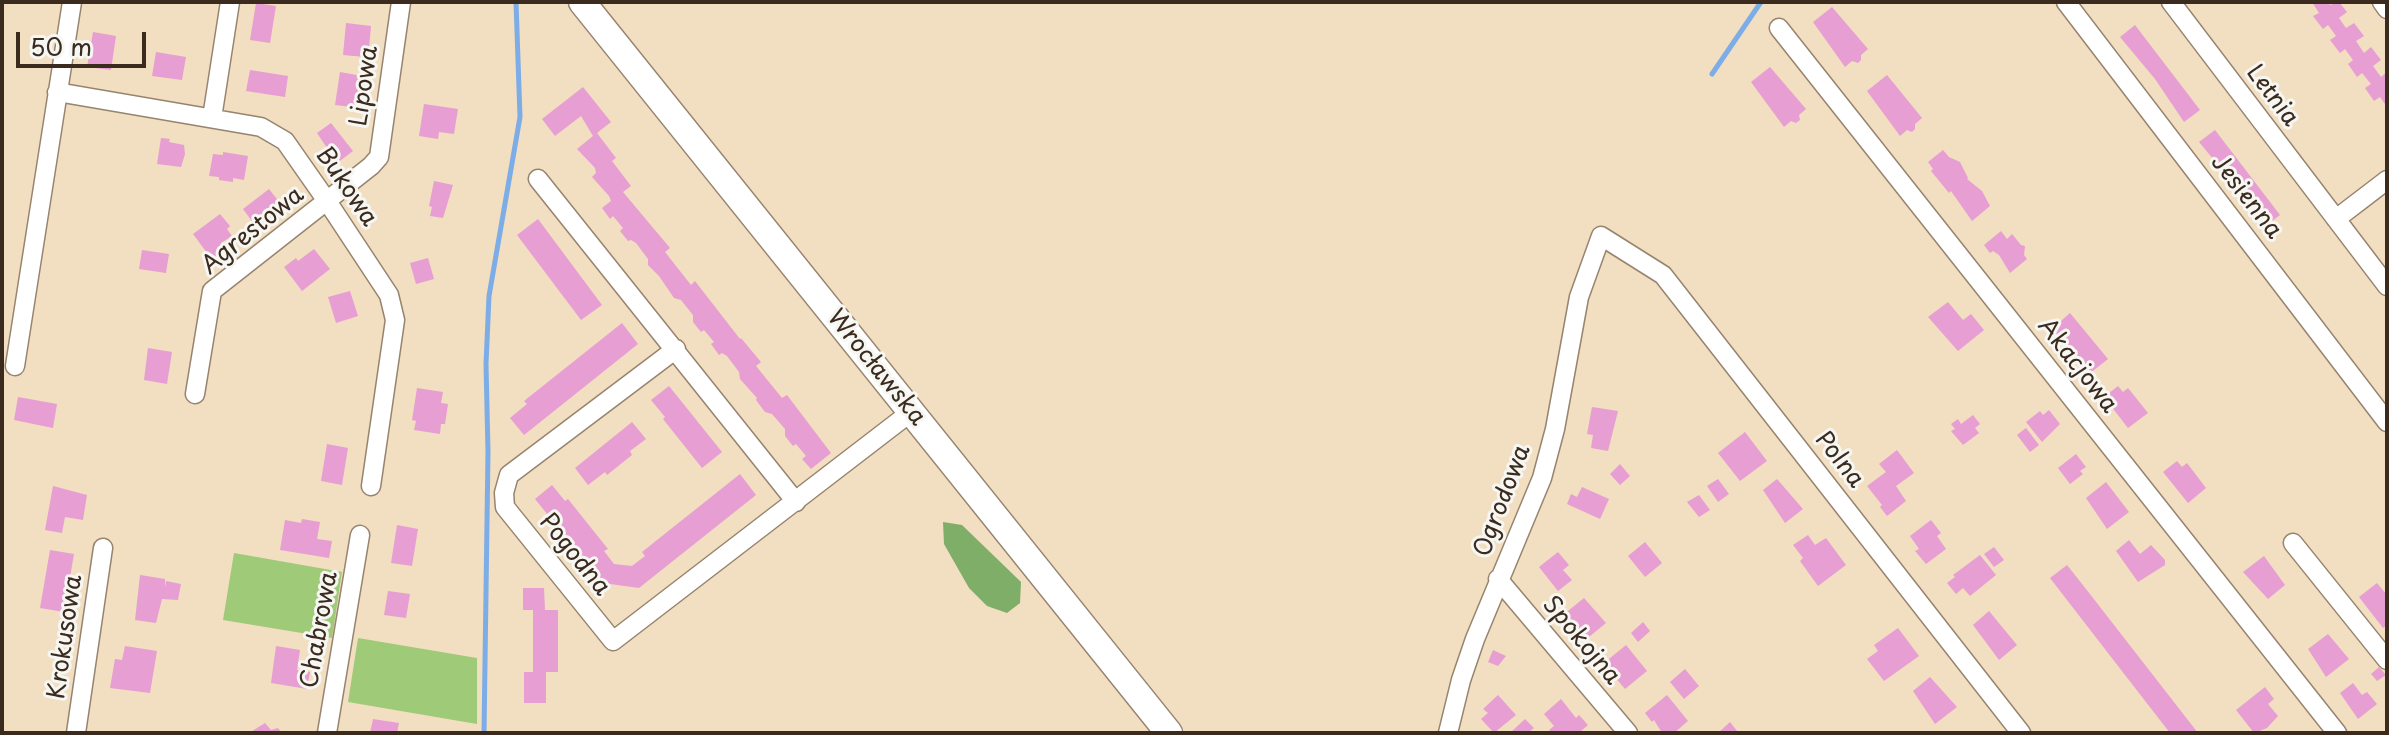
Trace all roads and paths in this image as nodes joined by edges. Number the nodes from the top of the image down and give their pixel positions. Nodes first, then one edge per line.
1 (72, 2) edge
2 (230, 2) edge
3 (401, 2) edge
4 (582, 2) edge
5 (2066, 2) edge
6 (2171, 2) edge
7 (2382, 2) edge
8 (2387, 9) edge
9 (1779, 28) dead end
10 (57, 92) junction
11 (212, 118) junction
12 (538, 179) dead end
13 (2387, 180) edge
14 (327, 201) junction
15 (2336, 219) junction
16 (1601, 236) joint
17 (2387, 286) edge
18 (676, 349) junction
19 (15, 366) dead end
20 (195, 394) dead end
21 (911, 412) junction
22 (2387, 422) edge
23 (371, 486) dead end
24 (796, 502) junction
25 (360, 535) dead end
26 (2293, 543) dead end
27 (103, 548) dead end
28 (1498, 579) junction
29 (2387, 660) edge
30 (76, 733) edge
31 (327, 733) edge
32 (1169, 733) edge
33 (1448, 733) edge
34 (1628, 733) edge
35 (2021, 733) edge
36 (2337, 733) edge

1 - 10 street
2 - 11 street
3 - 14 street, Lipowa
4 - 21 street, Wrocławska
5 - 22 street, Jesienna
6 - 15 street, Letnia
7 - 8 street
9 - 36 street, Akacjowa
10 - 11 street, Bukowa
10 - 19 street
11 - 14 street, Bukowa
12 - 18 street
13 - 15 street
14 - 20 street, Agrestowa
14 - 23 street, Bukowa
15 - 17 street, Letnia
16 - 28 street, Ogrodowa
16 - 35 street, Polna
18 - 24 street
18 - 24 street, Pogodna
21 - 24 street, Pogodna
21 - 32 street, Wrocławska
25 - 31 street, Chabrowa
26 - 29 street
27 - 30 street, Krokusowa
28 - 33 street, Ogrodowa
28 - 34 street, Spokojna

